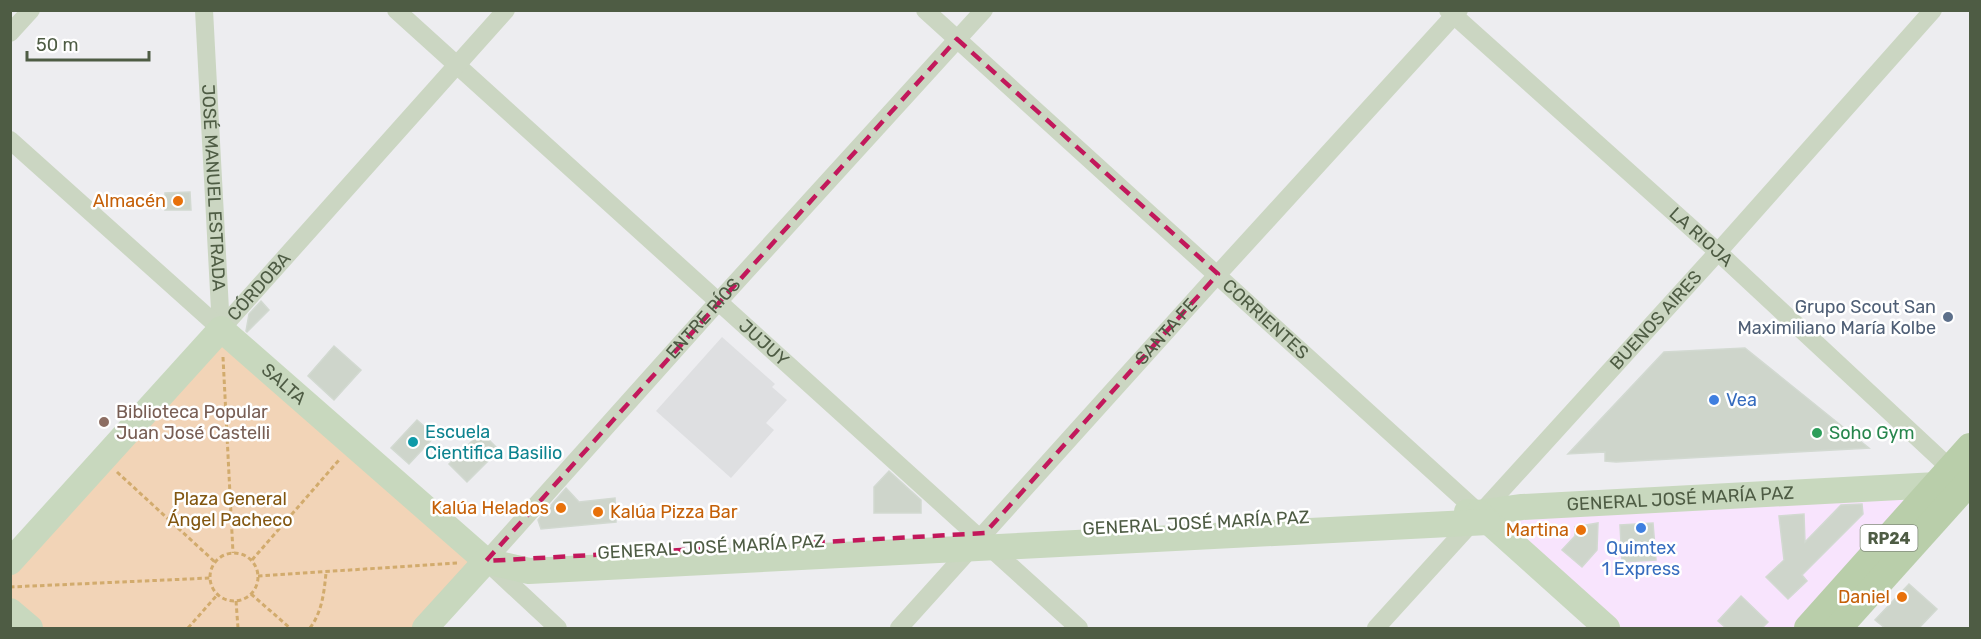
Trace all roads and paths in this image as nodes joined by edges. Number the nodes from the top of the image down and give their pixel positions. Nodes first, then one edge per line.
1 (31, 10) edge
2 (204, 10) edge
3 (396, 10) edge
4 (506, 10) edge
5 (925, 10) edge
6 (984, 10) edge
7 (1933, 10) edge
8 (1453, 12) edge
9 (10, 33) edge
10 (957, 39) junction
11 (456, 65) junction
12 (10, 140) edge
13 (1718, 252) junction
14 (1218, 274) junction
15 (718, 302) junction
16 (221, 329) junction
17 (352, 444) junction
18 (1971, 447) edge
19 (103, 459) junction
20 (1953, 478) edge
21 (1479, 519) junction
22 (980, 540) junction
23 (233, 553) junction
24 (252, 560) junction
25 (486, 561) junction
26 (10, 562) edge
27 (215, 562) junction
28 (326, 573) junction
29 (258, 576) junction
30 (210, 578) junction
31 (10, 587) edge
32 (218, 594) junction
33 (251, 594) junction
34 (236, 601) junction
35 (10, 610) edge
36 (30, 628) edge
37 (188, 628) edge
38 (237, 628) edge
39 (290, 628) edge
40 (310, 628) edge
41 (425, 628) edge
42 (558, 628) edge
43 (899, 628) edge
44 (1079, 628) edge
45 (1376, 628) edge
46 (1607, 628) edge
47 (1808, 628) edge
48 (1838, 628) edge

1 - 9 street
2 - 16 street, JOSÉ MANUEL ESTRADA
3 - 11 street, JUJUY
4 - 11 street, CÓRDOBA
5 - 10 street, CORRIENTES
6 - 10 street, ENTRE RÍOS
7 - 13 street, BUENOS AIRES
8 - 13 street, LA RIOJA
8 - 14 street, SANTA FE
10 - 14 street, CORRIENTES
10 - 15 street, ENTRE RÍOS
11 - 15 street, JUJUY
11 - 16 street, CÓRDOBA
12 - 16 street, SALTA
13 - 20 street, LA RIOJA
13 - 21 street, BUENOS AIRES
14 - 21 street, CORRIENTES
14 - 22 street, SANTA FE
15 - 22 street, JUJUY
15 - 25 street, ENTRE RÍOS
16 - 17 street, SALTA
16 - 19 street, CÓRDOBA
16 - 23 path
17 - 24 path
17 - 25 street, SALTA
18 - 20 main road, RP24
19 - 26 street, CÓRDOBA
19 - 27 path
20 - 21 street, GENERAL JOSÉ MARÍA PAZ
20 - 47 main road, RP24
20 - 48 main road, RP24
21 - 22 street, GENERAL JOSÉ MARÍA PAZ
21 - 45 street, BUENOS AIRES
21 - 46 street, CORRIENTES
22 - 25 street, GENERAL JOSÉ MARÍA PAZ
22 - 43 street, SANTA FE
22 - 44 street, JUJUY
23 - 24 path
23 - 27 path
24 - 29 path
25 - 28 path
25 - 41 street, ENTRE RÍOS
25 - 42 street, SALTA
27 - 30 path
28 - 29 path
28 - 40 path
29 - 33 path
30 - 31 path
30 - 32 path
32 - 34 path
32 - 37 path
33 - 34 path
33 - 39 path
34 - 38 path
35 - 36 street

